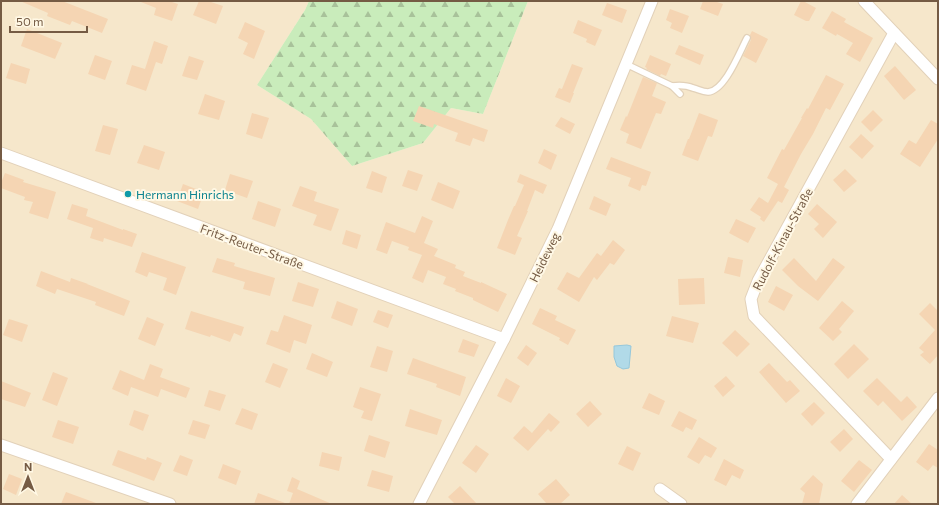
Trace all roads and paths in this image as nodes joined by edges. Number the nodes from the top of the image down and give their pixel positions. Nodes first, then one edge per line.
1 (652, 1) edge
2 (864, 1) edge
3 (894, 33) junction
4 (746, 38) dead end
5 (626, 64) junction
6 (938, 80) edge
7 (672, 86) junction
8 (680, 94) dead end
9 (1, 153) edge
10 (504, 339) junction
11 (938, 398) edge
12 (1, 445) edge
13 (891, 459) junction
14 (660, 489) dead end
15 (170, 504) edge
16 (419, 504) edge
17 (681, 504) edge
18 (857, 504) edge

1 - 5 street, Heideweg
2 - 3 street
3 - 6 street
3 - 13 street, Rudolf-Kinau-Straße
4 - 7 lane
5 - 7 lane
5 - 10 street, Heideweg
7 - 8 lane
9 - 10 street, Fritz-Reuter-Straße
10 - 16 street, Heideweg
11 - 13 street
12 - 15 street
13 - 18 street
14 - 17 street

